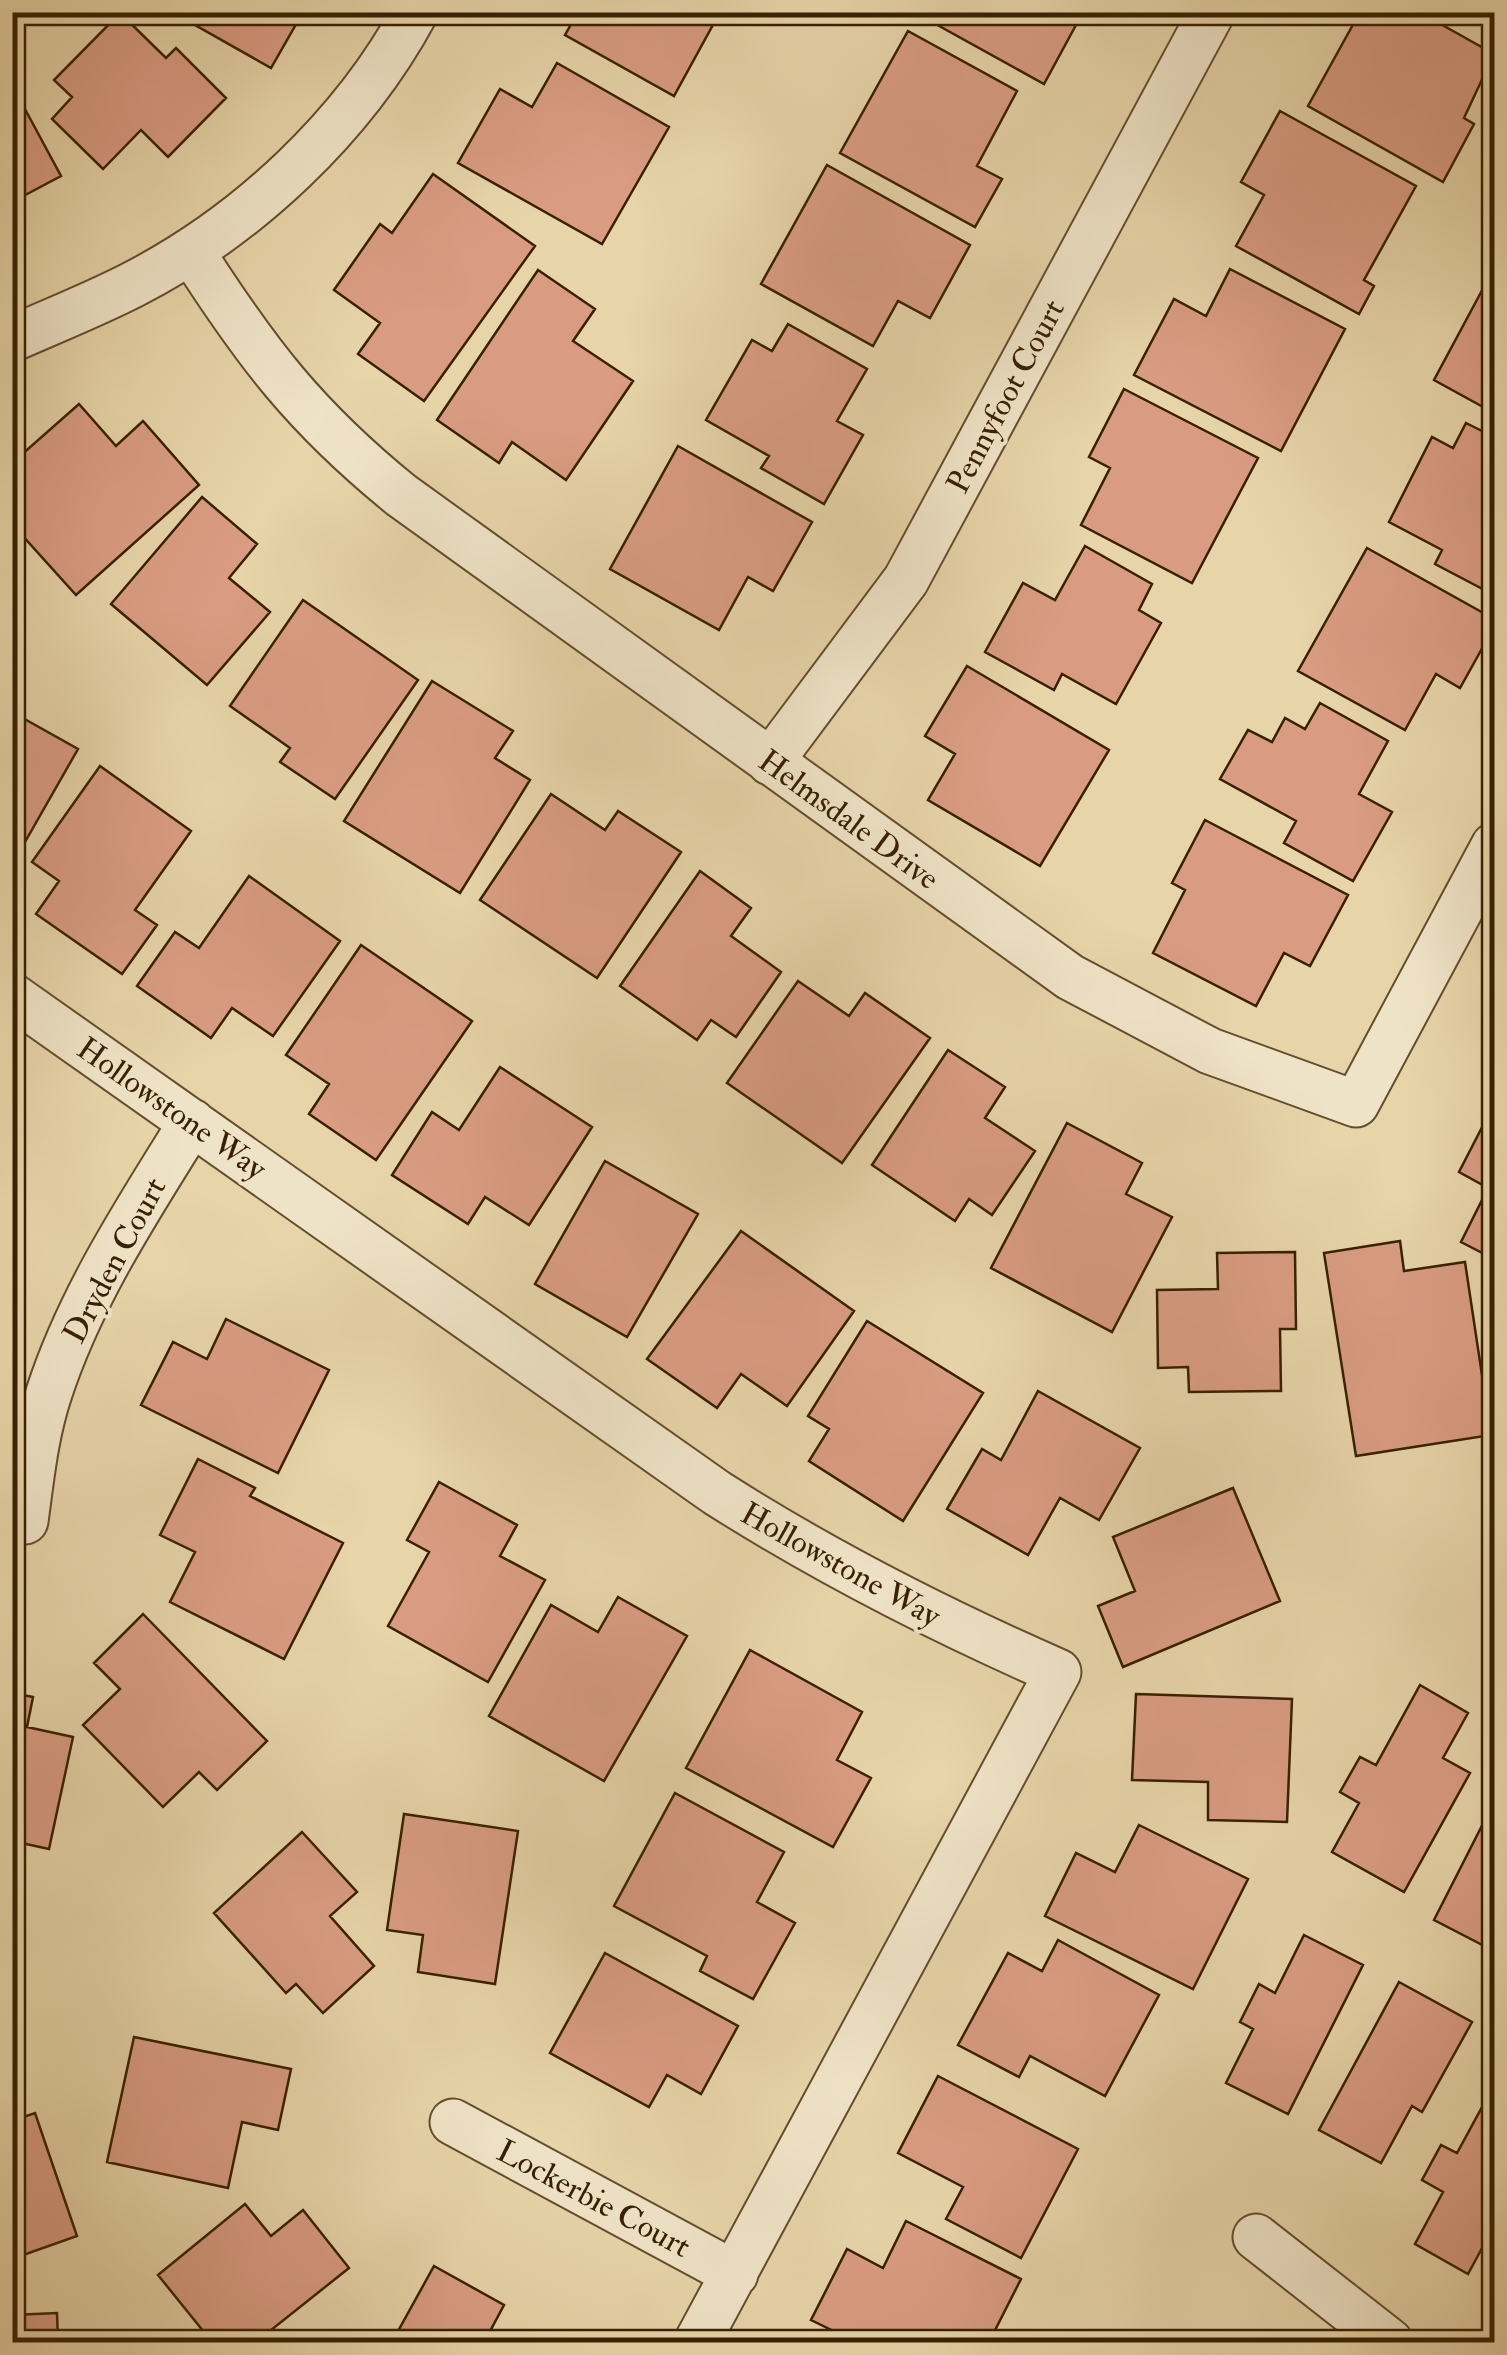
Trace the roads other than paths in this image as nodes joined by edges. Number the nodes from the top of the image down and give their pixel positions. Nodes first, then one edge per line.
1 (415, 12) edge
2 (1212, 12) edge
3 (191, 251) junction
4 (12, 338) edge
5 (770, 762) junction
6 (1494, 846) edge
7 (12, 996) edge
8 (192, 1122) junction
9 (25, 1521) dead end
10 (453, 2122) dead end
11 (1256, 2237) dead end
12 (735, 2274) junction
13 (697, 2342) edge
14 (1390, 2342) edge

1 - 3 street
2 - 5 street, Pennyfoot Court
3 - 4 street
3 - 5 street, Helmsdale Drive
5 - 6 street, Helmsdale Drive
7 - 8 street, Hollowstone Way
8 - 9 street, Dryden Court
8 - 12 street, Hollowstone Way
10 - 12 street, Lockerbie Court
11 - 14 street
12 - 13 street, Hollowstone Way

